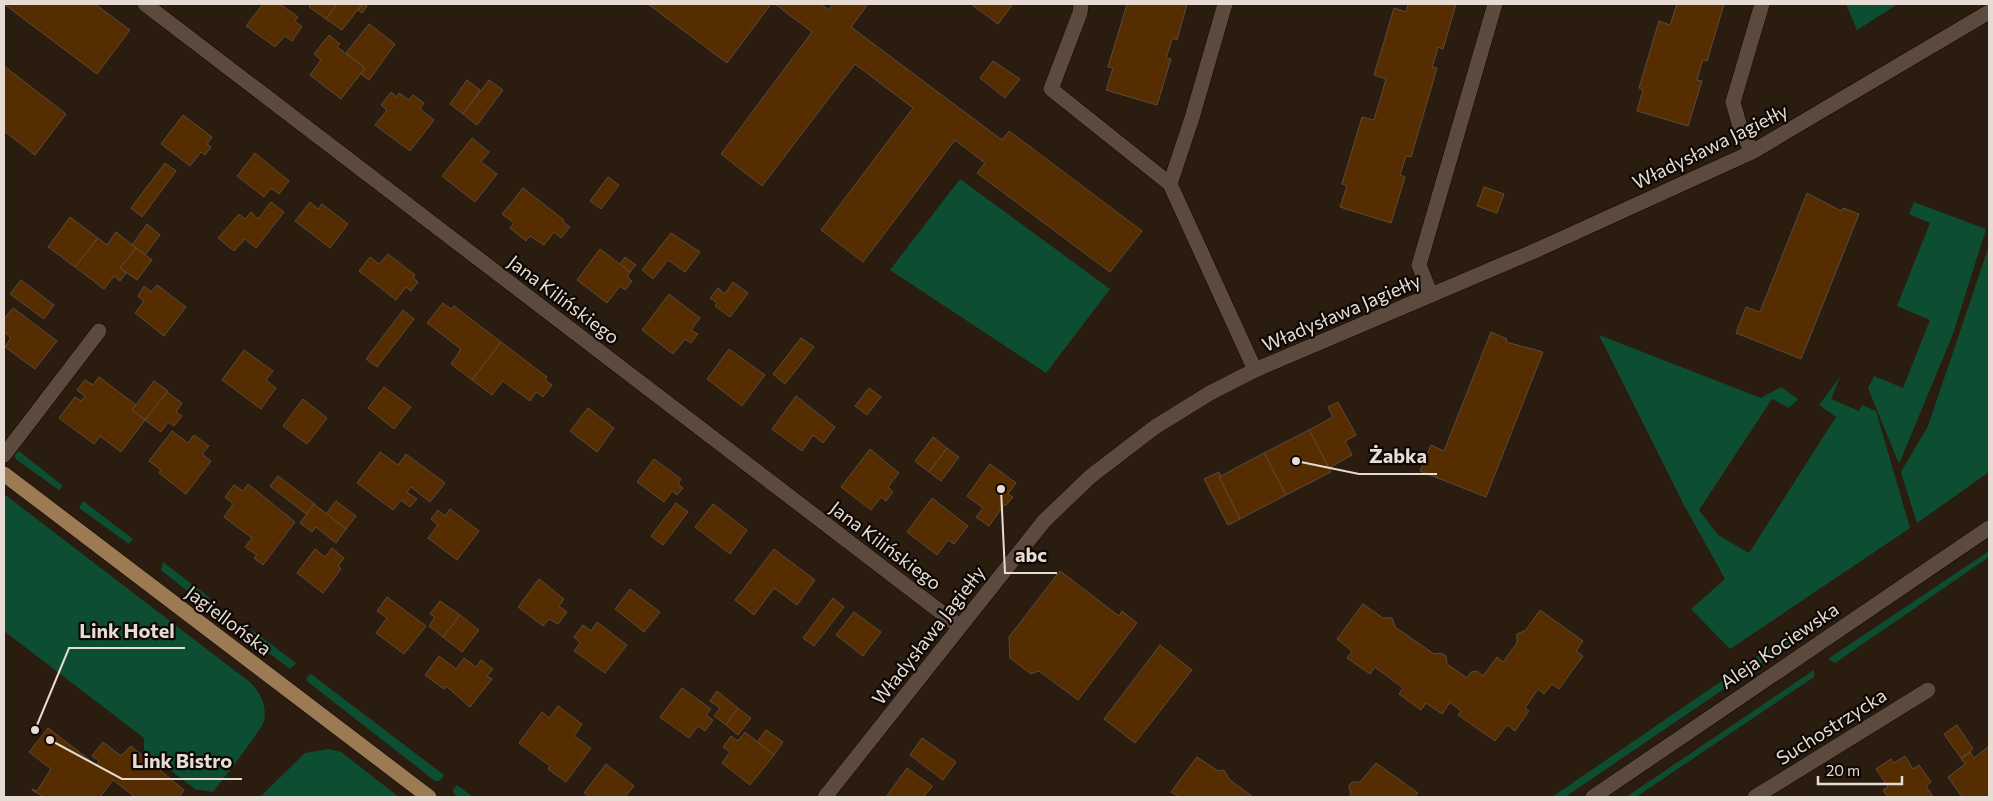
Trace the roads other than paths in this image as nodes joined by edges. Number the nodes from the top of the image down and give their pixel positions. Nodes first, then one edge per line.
1 (145, 4) edge
2 (1081, 4) edge
3 (1225, 4) edge
4 (1495, 4) edge
5 (1762, 4) edge
6 (1989, 12) edge
7 (1752, 152) junction
8 (1170, 184) junction
9 (1431, 295) junction
10 (98, 331) dead end
11 (1255, 370) junction
12 (4, 456) edge
13 (4, 474) edge
14 (1989, 528) edge
15 (959, 626) junction
16 (1928, 690) dead end
17 (429, 797) edge
18 (825, 797) edge
19 (1593, 797) edge
20 (1755, 797) edge

1 - 15 street, Jana Kilińskiego
2 - 8 street
3 - 8 street
4 - 9 street
5 - 7 street
6 - 7 street, Władysława Jagiełły
7 - 9 street, Władysława Jagiełły
8 - 11 street
9 - 11 street, Władysława Jagiełły
10 - 12 street
11 - 15 street, Władysława Jagiełły
13 - 17 main road, Jagiellońska
14 - 19 street, Aleja Kociewska
15 - 18 street, Władysława Jagiełły
16 - 20 street, Suchostrzycka

